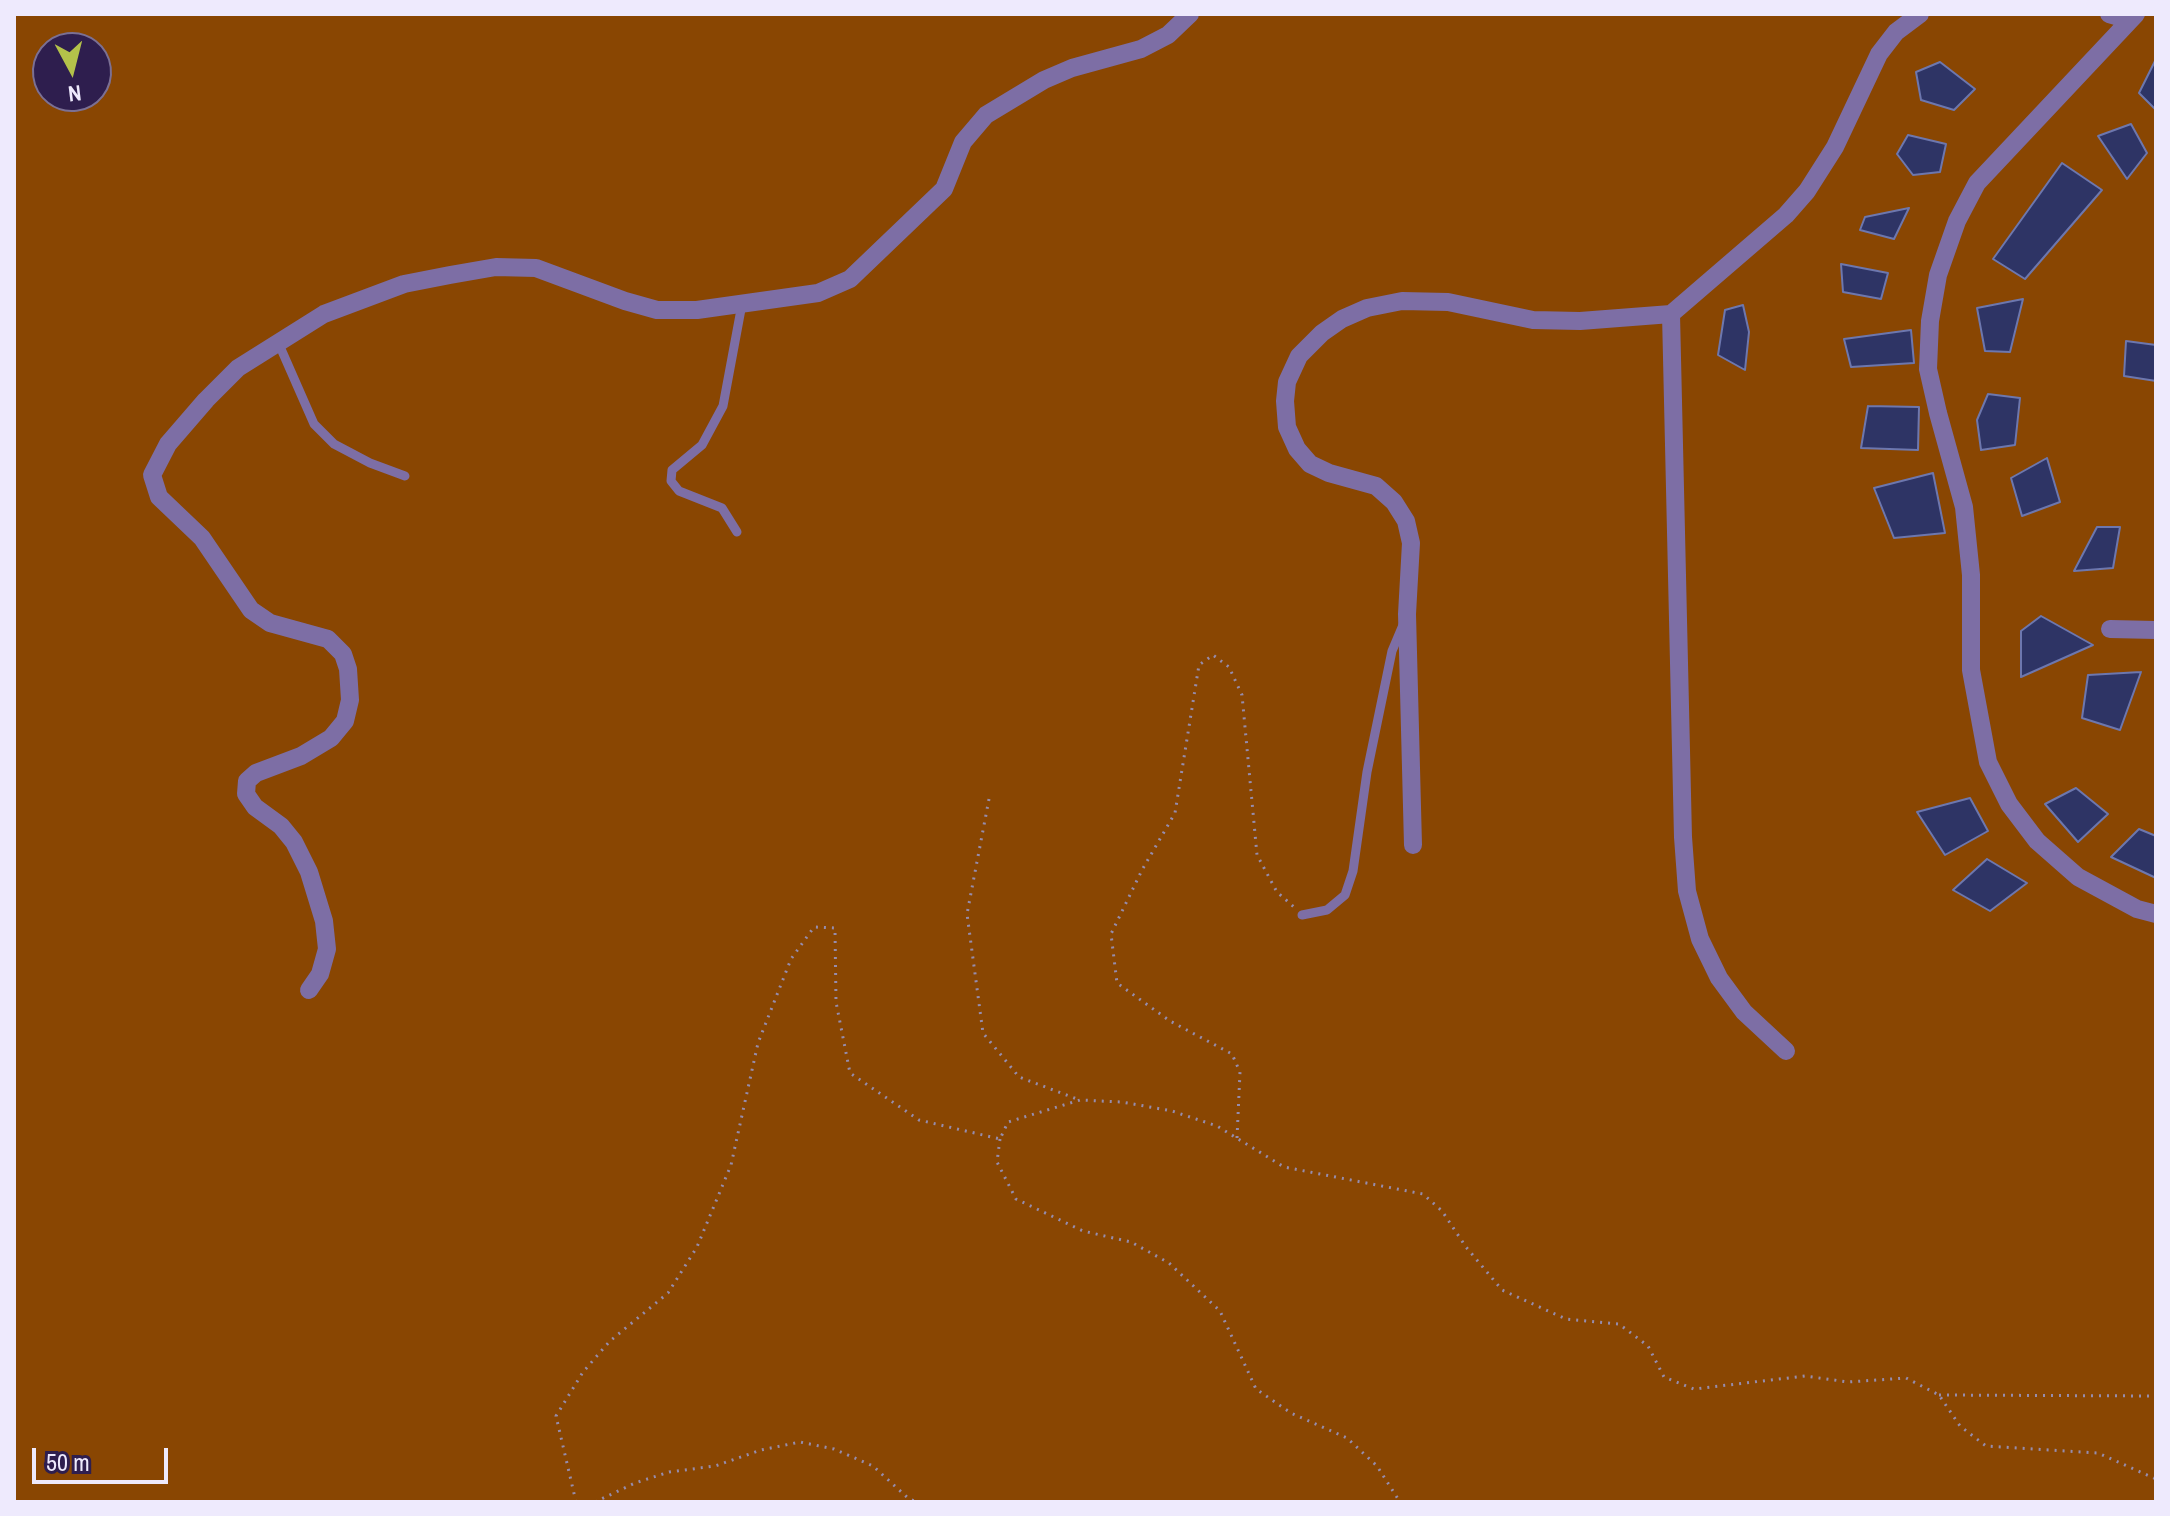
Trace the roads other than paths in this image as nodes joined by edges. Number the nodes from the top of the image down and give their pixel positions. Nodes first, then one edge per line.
1 (1190, 14) edge
2 (1920, 14) edge
3 (2109, 14) edge
4 (2133, 17) edge
5 (742, 304) junction
6 (1671, 314) junction
7 (278, 342) junction
8 (405, 476) dead end
9 (737, 532) dead end
10 (1407, 614) junction
11 (2110, 629) dead end
12 (2156, 630) edge
13 (1413, 845) dead end
14 (2156, 914) edge
15 (1302, 915) road end
16 (309, 990) dead end
17 (1786, 1051) dead end

1 - 5 street
2 - 6 street
3 - 4 street
4 - 14 street
5 - 7 street
5 - 9 lane
6 - 10 street
6 - 17 street
7 - 8 lane
7 - 16 street
10 - 13 street
10 - 15 lane
11 - 12 street

